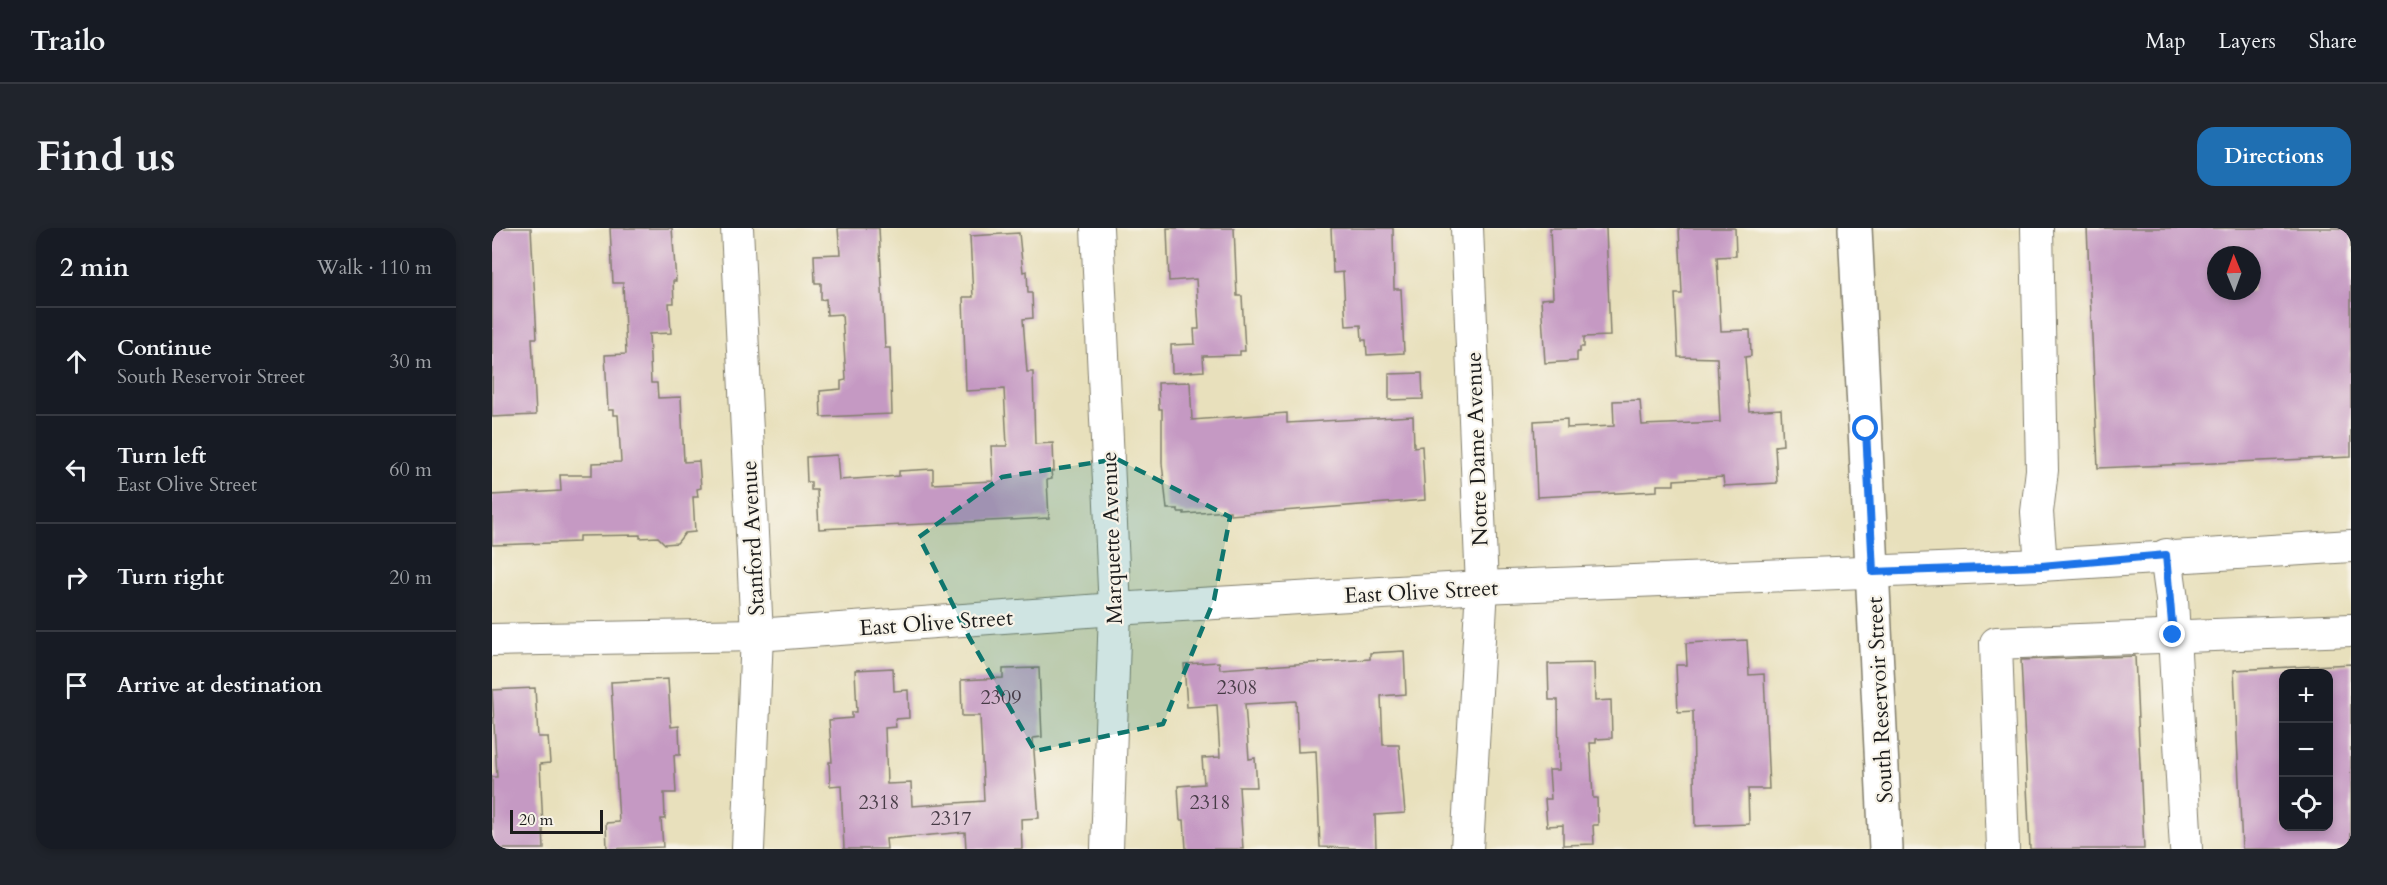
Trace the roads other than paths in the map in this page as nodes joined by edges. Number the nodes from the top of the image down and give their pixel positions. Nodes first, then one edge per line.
1 (737, 228) edge
2 (1097, 228) edge
3 (1467, 228) edge
4 (1855, 228) edge
5 (2037, 228) edge
6 (2351, 546) edge
7 (2166, 555) junction
8 (2041, 566) junction
9 (1873, 572) junction
10 (1482, 586) junction
11 (1115, 609) junction
12 (2351, 630) edge
13 (757, 635) junction
14 (2173, 635) junction
15 (492, 640) edge
16 (748, 849) edge
17 (1107, 849) edge
18 (1467, 849) edge
19 (1886, 849) edge
20 (2003, 849) edge
21 (2186, 849) edge

1 - 13 street, Stanford Avenue
2 - 11 street, Marquette Avenue
3 - 10 street, Notre Dame Avenue
4 - 9 main road, South Reservoir Street
5 - 8 street
6 - 7 street, East Olive Street
7 - 8 street, East Olive Street
7 - 14 street
8 - 9 street, East Olive Street
9 - 10 street, East Olive Street
9 - 19 main road, South Reservoir Street
10 - 11 street, East Olive Street
10 - 18 street, Notre Dame Avenue
11 - 13 street, East Olive Street
11 - 17 street, Marquette Avenue
12 - 14 street
13 - 15 street, East Olive Street
13 - 16 street, Stanford Avenue
14 - 20 street
14 - 21 street

